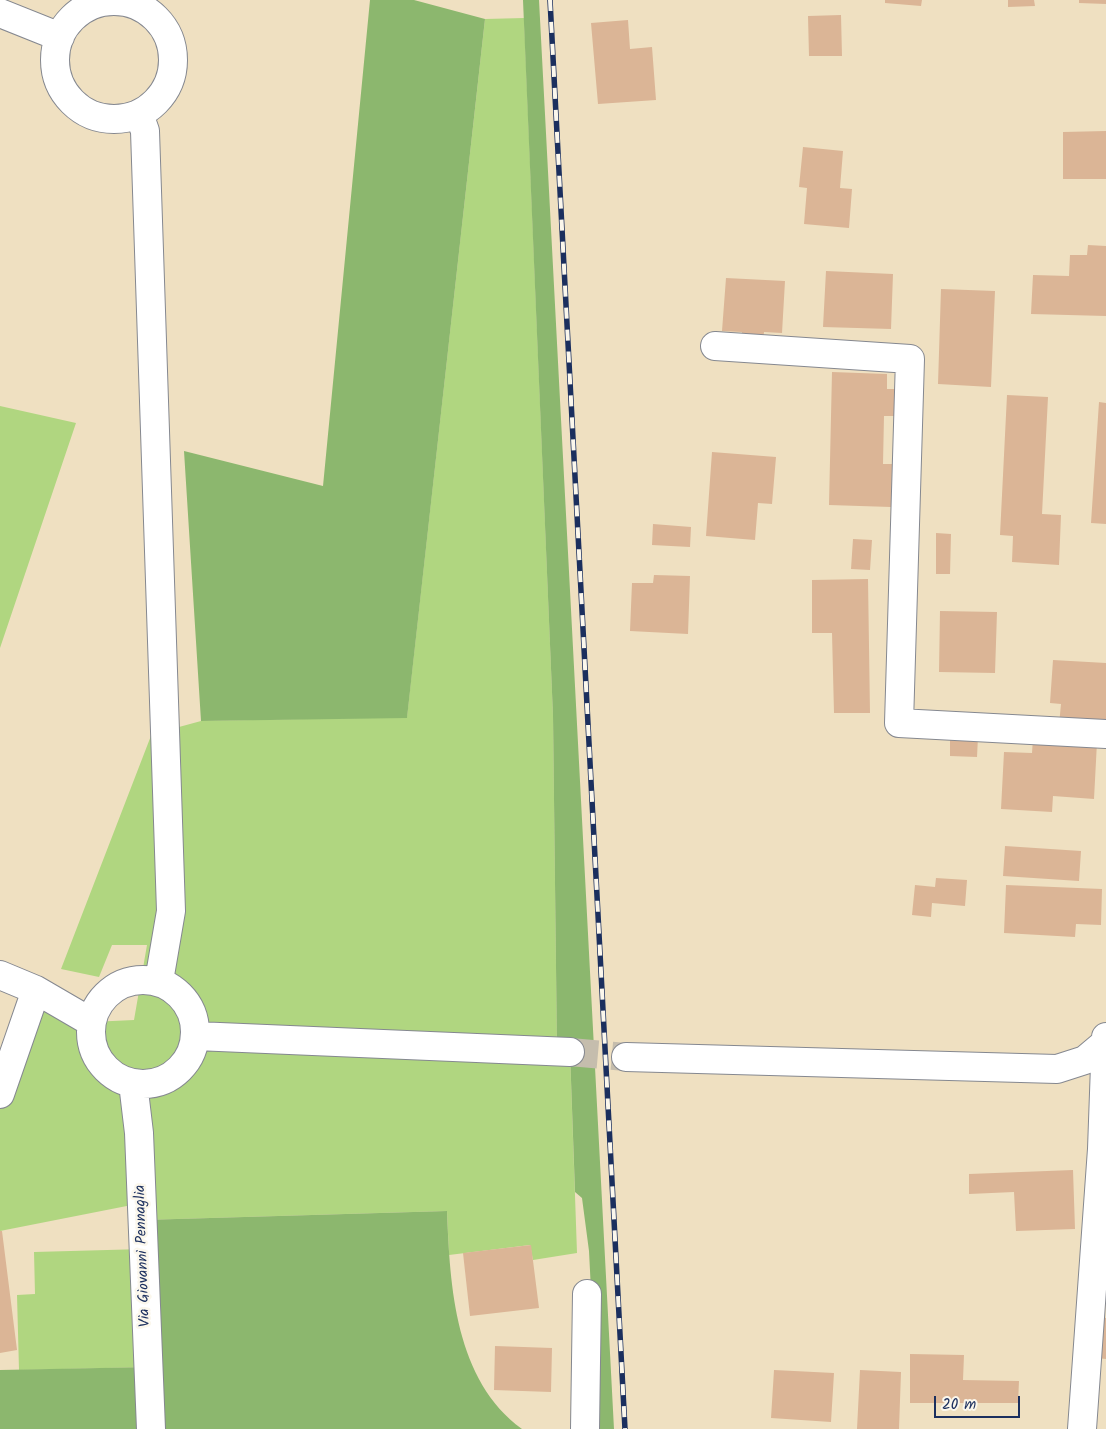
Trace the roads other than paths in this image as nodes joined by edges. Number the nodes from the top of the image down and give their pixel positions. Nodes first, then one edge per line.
1 (0, 13) edge
2 (60, 37) junction
3 (139, 114) junction
4 (715, 346) dead end
5 (1106, 734) edge
6 (0, 975) edge
7 (159, 981) junction
8 (36, 990) junction
9 (91, 1022) junction
10 (196, 1036) junction
11 (1105, 1040) edge
12 (564, 1051) tunnel mouth
13 (626, 1057) tunnel mouth
14 (133, 1083) junction
15 (0, 1094) edge
16 (587, 1294) dead end
17 (151, 1429) edge
18 (585, 1429) edge
19 (1082, 1429) edge

1 - 2 street
2 - 3 street
2 - 3 street
3 - 7 street
4 - 5 street
6 - 8 street
7 - 9 street
7 - 10 street
8 - 9 street
8 - 15 street
9 - 14 street
10 - 12 street
10 - 14 street
11 - 13 street
11 - 19 street
14 - 17 street, Via Giovanni Pennaglia
16 - 18 street

